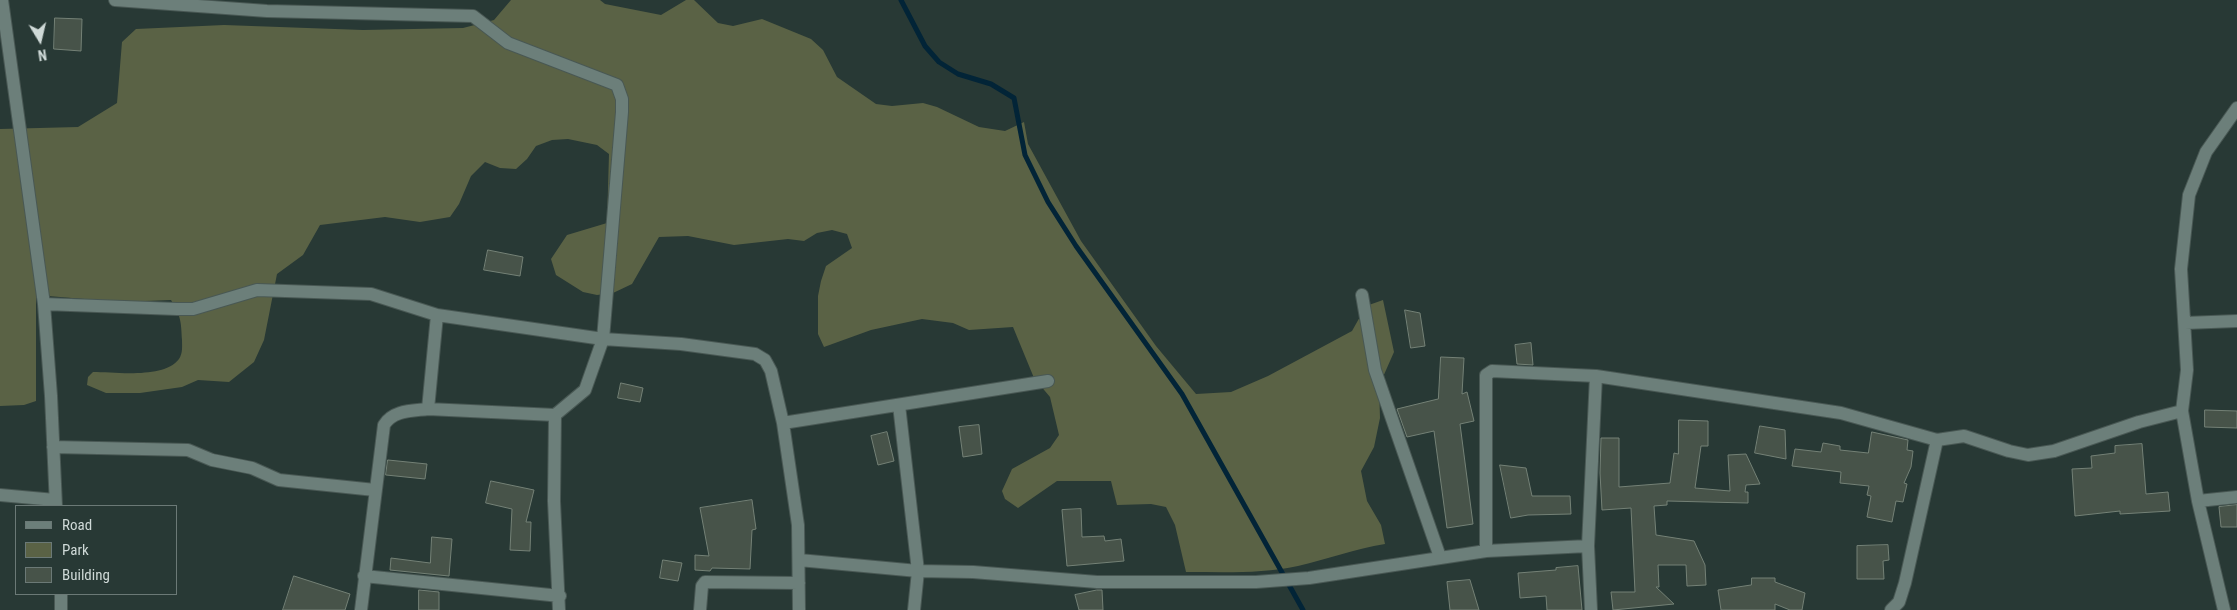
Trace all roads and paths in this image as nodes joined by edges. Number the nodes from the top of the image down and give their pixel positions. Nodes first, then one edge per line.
1 (2, 0) edge
2 (115, 0) edge
3 (165, 2) edge
4 (2237, 108) edge
5 (1362, 295) dead end
6 (44, 304) junction
7 (437, 315) junction
8 (2237, 321) edge
9 (2185, 323) junction
10 (603, 339) junction
11 (1596, 376) junction
12 (1048, 382) dead end
13 (899, 405) junction
14 (428, 409) junction
15 (2182, 411) junction
16 (555, 415) junction
17 (783, 423) junction
18 (1937, 440) junction
19 (53, 447) junction
20 (375, 490) junction
21 (0, 495) edge
22 (2237, 497) edge
23 (2198, 501) junction
24 (55, 503) edge
25 (1588, 546) junction
26 (1486, 551) junction
27 (1440, 557) junction
28 (799, 560) junction
29 (918, 570) junction
30 (364, 576) junction
31 (799, 584) junction
32 (60, 595) edge
33 (560, 596) junction
34 (61, 610) edge
35 (361, 610) edge
36 (559, 610) edge
37 (700, 610) edge
38 (799, 610) edge
39 (914, 610) edge
40 (1591, 610) edge
41 (1891, 610) edge
42 (2224, 610) edge

1 - 6 street
2 - 3 street
3 - 10 street
4 - 9 street
5 - 27 street
6 - 7 street
6 - 19 street
7 - 10 street
7 - 14 street
8 - 9 street
9 - 15 street
10 - 16 street
10 - 17 street
11 - 18 street
11 - 25 street
11 - 26 street
12 - 13 street
13 - 17 street
13 - 29 street
14 - 16 street
14 - 20 street
15 - 18 street
15 - 23 street
16 - 33 street
17 - 28 street
18 - 41 street
19 - 20 street
19 - 24 street
20 - 30 street
21 - 24 street
22 - 23 street
23 - 42 street
25 - 26 street
25 - 40 street
26 - 27 street
27 - 29 street
28 - 29 street
28 - 31 street
29 - 39 street
30 - 33 street
30 - 35 street
31 - 37 street
31 - 38 street
32 - 34 street
33 - 36 street

